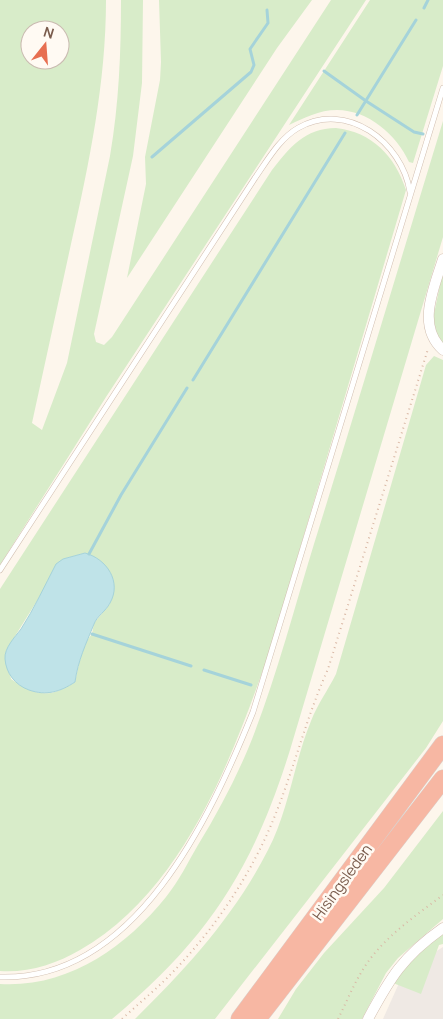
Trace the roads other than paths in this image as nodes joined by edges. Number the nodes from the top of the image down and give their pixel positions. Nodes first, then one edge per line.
1 (443, 88) edge
2 (410, 195) junction
3 (443, 259) edge
4 (443, 350) edge
5 (0, 570) edge
6 (443, 745) edge
7 (443, 779) edge
8 (320, 925) junction
9 (443, 928) edge
10 (0, 977) edge
11 (229, 1019) edge
12 (240, 1019) edge
13 (257, 1019) edge
14 (267, 1019) edge
15 (368, 1019) edge

1 - 2 lane
2 - 5 lane
2 - 10 lane
3 - 4 street
6 - 8 highway, Hisingsleden
7 - 8 highway, Hisingsleden
8 - 11 highway
8 - 12 highway, Hisingsleden
8 - 13 highway, Hisingsleden
8 - 14 highway
9 - 15 street

